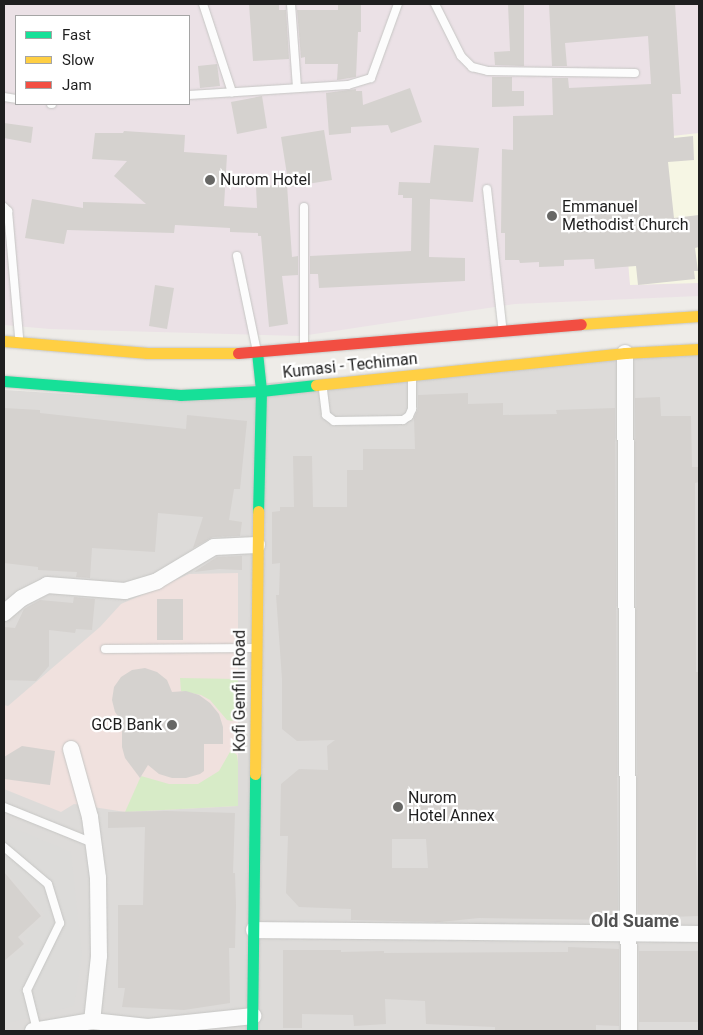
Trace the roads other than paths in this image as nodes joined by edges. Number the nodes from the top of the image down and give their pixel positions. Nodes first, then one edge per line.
1 (203, 4) edge
2 (291, 4) edge
3 (398, 4) edge
4 (435, 4) edge
5 (635, 73) dead end
6 (296, 87) junction
7 (232, 92) junction
8 (190, 95) edge
9 (487, 189) dead end
10 (4, 207) edge
11 (304, 207) dead end
12 (237, 256) dead end
13 (699, 316) edge
14 (502, 330) junction
15 (4, 340) edge
16 (20, 342) junction
17 (304, 348) junction
18 (699, 349) edge
19 (257, 352) junction
20 (625, 354) junction
21 (412, 377) junction
22 (4, 381) edge
23 (323, 386) junction
24 (261, 391) junction
25 (257, 545) junction
26 (4, 613) edge
27 (256, 648) junction
28 (105, 649) dead end
29 (71, 749) dead end
30 (4, 807) edge
31 (93, 843) junction
32 (4, 847) edge
33 (254, 930) junction
34 (629, 933) junction
35 (699, 934) edge
36 (92, 1021) junction
37 (253, 1024) edge
38 (35, 1031) edge
39 (629, 1031) edge

1 - 7 lane
2 - 6 lane
3 - 6 lane
4 - 5 lane
6 - 7 lane
7 - 8 lane
9 - 14 lane
10 - 16 lane
11 - 17 lane
12 - 19 lane
13 - 14 main road
14 - 17 main road
15 - 16 main road
16 - 19 main road
17 - 19 main road
18 - 20 main road, Kumasi - Techiman
19 - 24 main road, Kofi Genfi II Road
20 - 21 main road, Kumasi - Techiman
20 - 34 street
21 - 23 main road, Kumasi - Techiman
21 - 23 lane
22 - 24 main road, Kumasi - Techiman
23 - 24 main road, Kumasi - Techiman
24 - 25 main road, Kofi Genfi II Road
25 - 26 street
25 - 27 main road, Kofi Genfi II Road
27 - 28 lane
27 - 33 main road, Kofi Genfi II Road
29 - 31 street
30 - 31 lane
31 - 36 street
32 - 38 lane
33 - 34 street
33 - 37 main road, Kofi Genfi II Road
34 - 35 street
34 - 39 street
36 - 37 street
36 - 38 street

